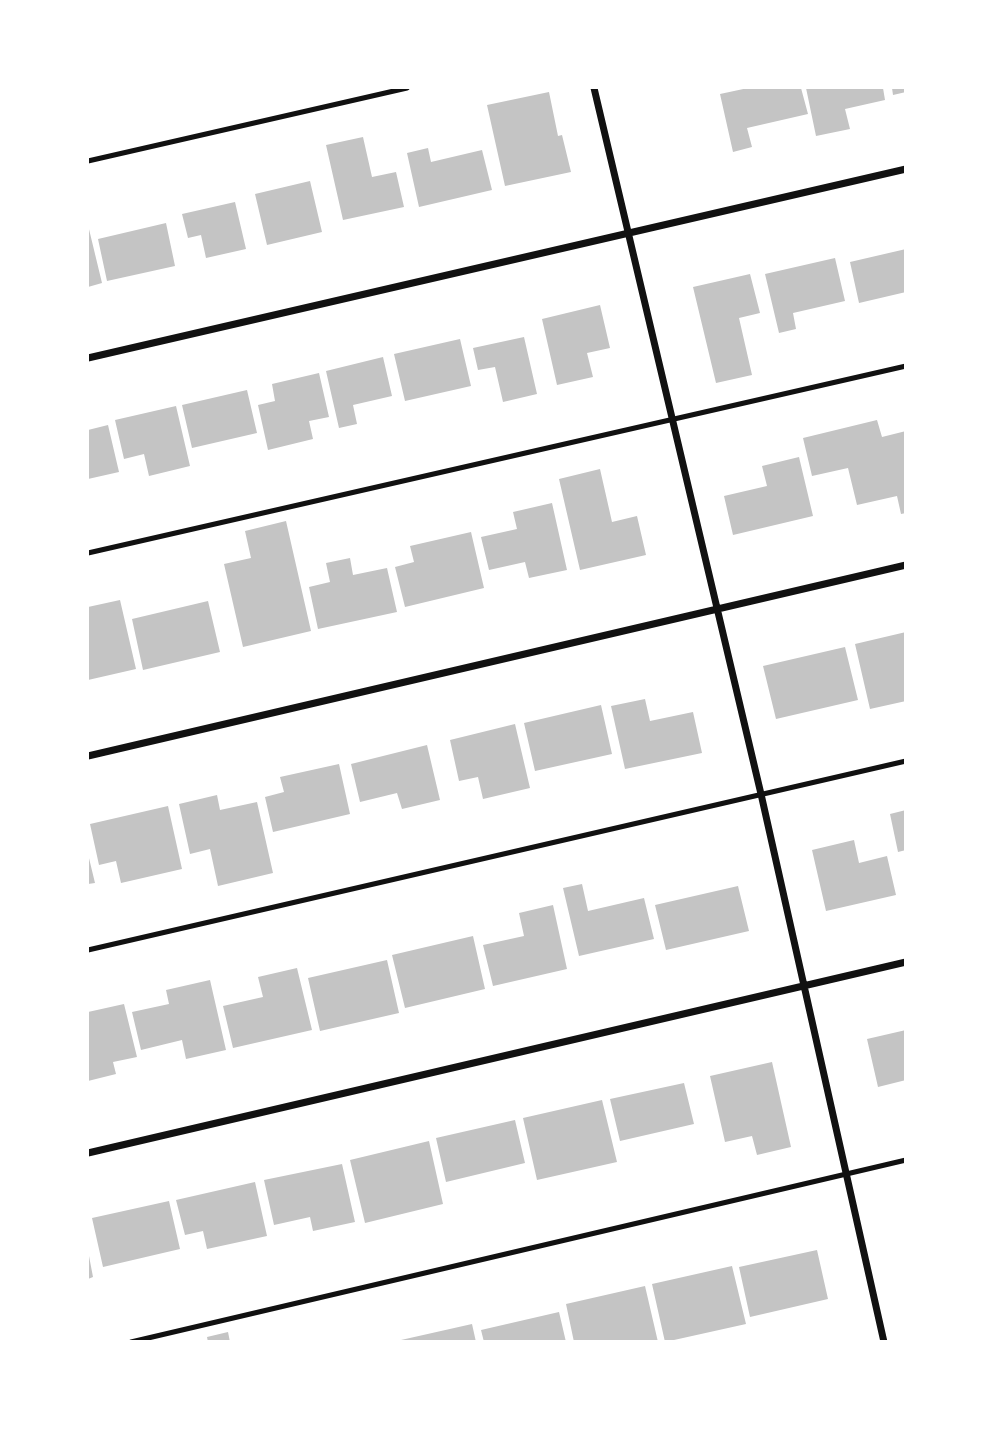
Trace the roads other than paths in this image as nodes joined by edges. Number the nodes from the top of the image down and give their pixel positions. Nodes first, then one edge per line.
1 (407, 88) edge
2 (594, 88) edge
3 (88, 161) edge
4 (905, 169) edge
5 (629, 233) junction
6 (88, 358) edge
7 (905, 366) edge
8 (672, 418) junction
9 (88, 553) edge
10 (905, 565) edge
11 (717, 609) junction
12 (88, 755) edge
13 (905, 761) edge
14 (761, 794) junction
15 (88, 950) edge
16 (905, 962) edge
17 (804, 985) junction
18 (88, 1153) edge
19 (905, 1160) edge
20 (846, 1174) junction
21 (131, 1342) edge
22 (884, 1342) edge

1 - 3 lane
2 - 5 street
4 - 5 street
5 - 6 street
5 - 8 street
7 - 8 lane
8 - 9 lane
8 - 11 street
10 - 11 street
11 - 12 street
11 - 14 street
13 - 14 lane
14 - 15 lane
14 - 17 street
16 - 17 street
17 - 18 street
17 - 20 street
19 - 20 lane
20 - 21 lane
20 - 22 street

